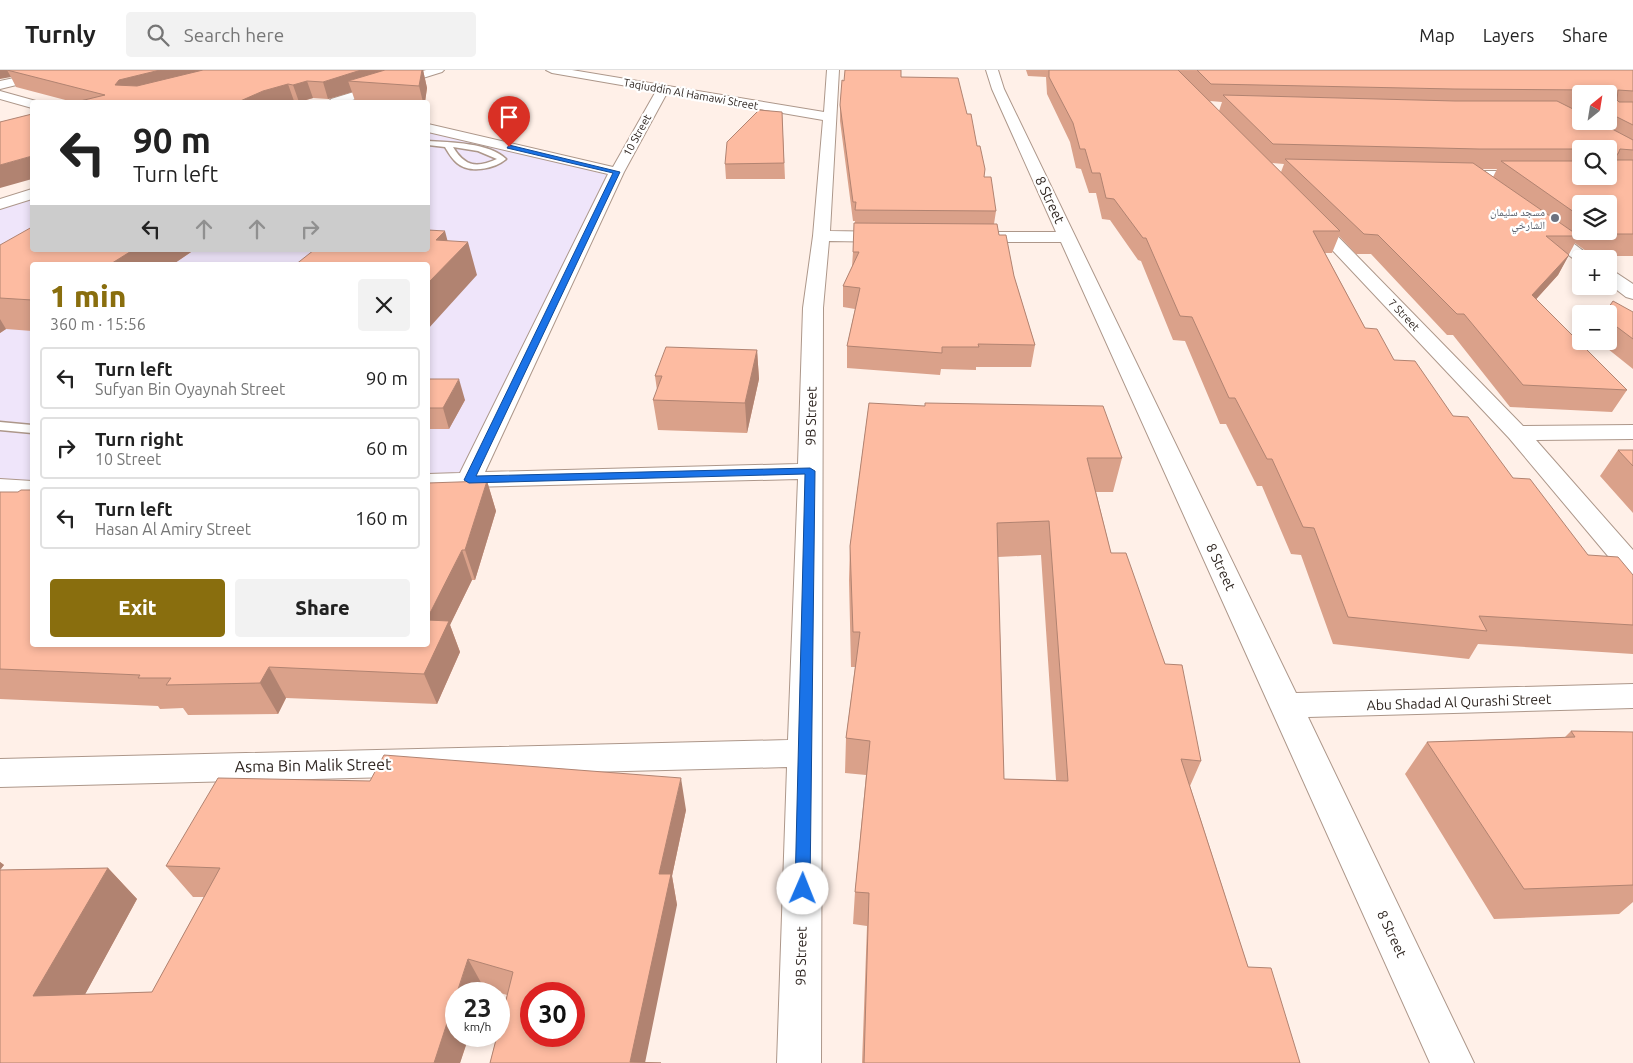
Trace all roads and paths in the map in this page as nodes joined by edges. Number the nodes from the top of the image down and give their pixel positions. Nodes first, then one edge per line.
1 (24, 70) edge
2 (66, 70) edge
3 (438, 70) edge
4 (552, 70) edge
5 (832, 70) edge
6 (992, 70) edge
7 (0, 75) edge
8 (0, 85) edge
9 (663, 89) junction
10 (0, 95) edge
11 (342, 100) edge
12 (30, 103) edge
13 (829, 117) junction
14 (431, 131) edge
15 (430, 143) edge
16 (448, 145) junction
17 (617, 172) junction
18 (1441, 174) edge
19 (1470, 175) junction
20 (1572, 175) edge
21 (1494, 192) edge
22 (30, 195) edge
23 (0, 204) edge
24 (1299, 205) edge
25 (1526, 216) edge
26 (821, 236) junction
27 (910, 236) edge
28 (949, 237) edge
29 (1067, 237) junction
30 (1573, 250) edge
31 (1617, 282) edge
32 (1633, 293) edge
33 (0, 426) edge
34 (30, 429) edge
35 (1633, 432) edge
36 (1517, 433) junction
37 (810, 471) junction
38 (469, 480) junction
39 (430, 481) edge
40 (0, 488) edge
41 (30, 488) edge
42 (1633, 567) edge
43 (1633, 696) edge
44 (1285, 705) junction
45 (805, 754) junction
46 (0, 773) edge
47 (799, 1063) edge
48 (1452, 1063) edge

1 - 7 street
2 - 8 street
3 - 11 street
4 - 9 street, Taqiuddin Al Hamawi Street
5 - 13 street, 9B Street
6 - 29 street, 8 Street
9 - 13 street, Taqiuddin Al Hamawi Street
9 - 17 street, 10 Street
10 - 12 street
13 - 26 street, 9B Street
14 - 17 street
15 - 16 lane
16 - 16 lane
17 - 38 street, 10 Street
18 - 19 street
19 - 20 street
19 - 21 street
22 - 23 street
24 - 36 street, 7 Street
25 - 30 street
26 - 27 street
26 - 37 street, 9B Street
28 - 29 street
29 - 44 street, 8 Street
31 - 32 street
33 - 34 lane
35 - 36 street
36 - 42 street, 7 Street
37 - 38 street
37 - 45 street, 9B Street
38 - 39 street
40 - 41 street
43 - 44 street, Abu Shadad Al Qurashi Street
44 - 48 street, 8 Street
45 - 46 street, Asma Bin Malik Street
45 - 47 street, 9B Street

